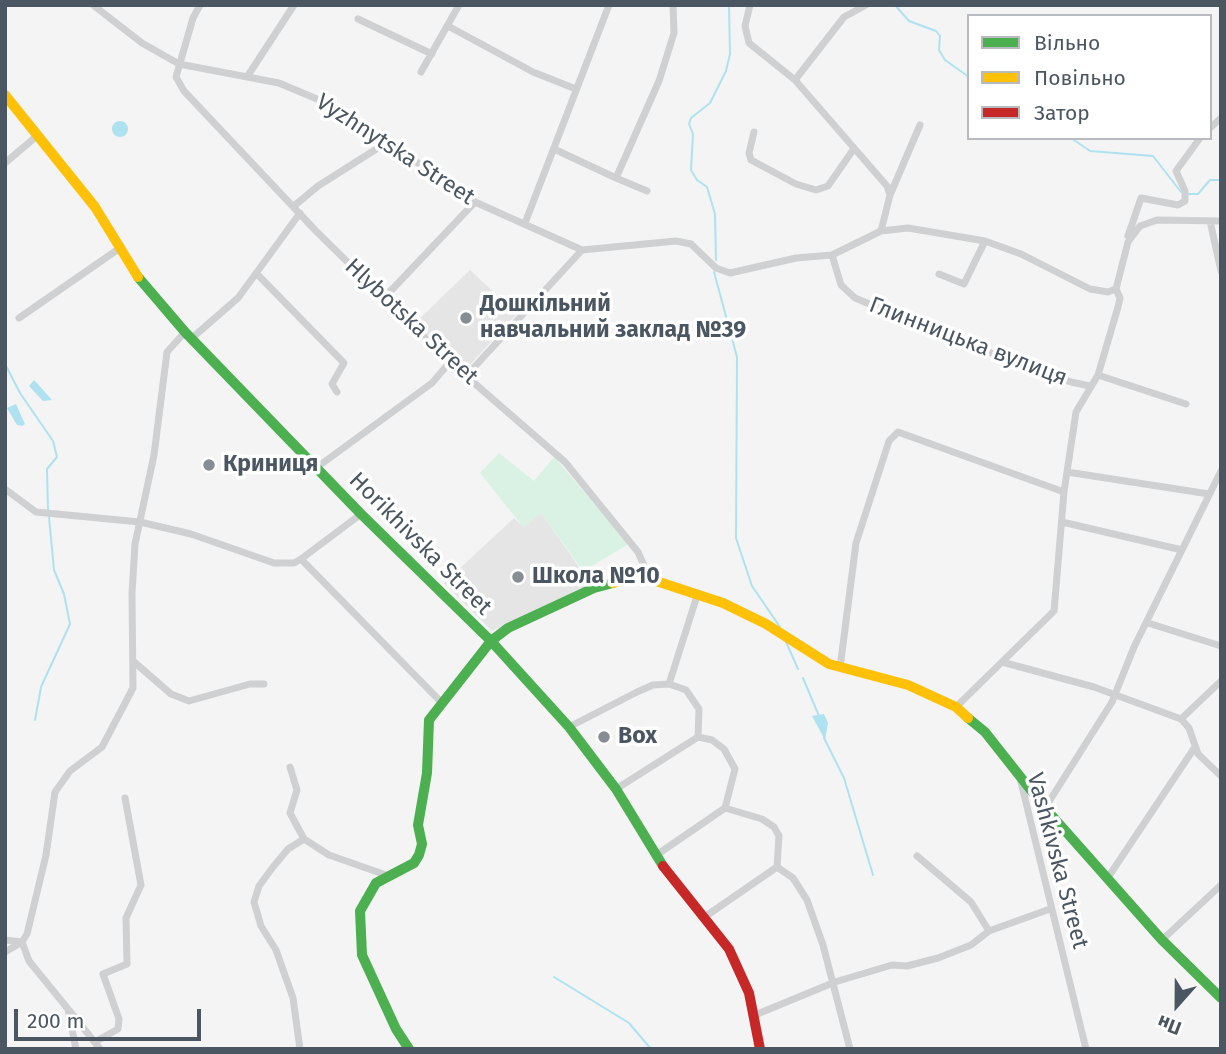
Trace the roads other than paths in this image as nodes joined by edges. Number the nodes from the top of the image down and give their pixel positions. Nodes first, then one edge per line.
1 (93, 5) edge
2 (200, 5) edge
3 (294, 5) edge
4 (459, 5) edge
5 (609, 5) edge
6 (673, 5) edge
7 (750, 5) edge
8 (866, 5) edge
9 (358, 19) dead end
10 (448, 26) junction
11 (432, 54) junction
12 (179, 64) junction
13 (421, 72) dead end
14 (247, 77) junction
15 (795, 80) junction
16 (576, 89) junction
17 (5, 95) edge
18 (920, 125) dead end
19 (754, 132) dead end
20 (38, 135) junction
21 (1199, 140) edge
22 (389, 141) junction
23 (554, 149) junction
24 (853, 150) junction
25 (5, 163) edge
26 (616, 178) junction
27 (647, 191) dead end
28 (890, 195) junction
29 (475, 202) junction
30 (294, 206) junction
31 (300, 213) junction
32 (1215, 221) edge
33 (525, 223) junction
34 (881, 231) junction
35 (985, 241) junction
36 (1128, 242) junction
37 (120, 248) junction
38 (582, 250) junction
39 (832, 255) junction
40 (1221, 271) edge
41 (939, 274) dead end
42 (257, 275) junction
43 (1116, 289) junction
44 (384, 298) junction
45 (19, 318) dead end
46 (189, 335) junction
47 (450, 362) junction
48 (467, 375) junction
49 (1098, 375) junction
50 (1090, 386) junction
51 (337, 392) dead end
52 (1186, 404) dead end
53 (316, 468) junction
54 (1221, 471) edge
55 (1067, 472) junction
56 (5, 489) edge
57 (1064, 492) junction
58 (1209, 494) junction
59 (361, 514) junction
60 (140, 522) junction
61 (1062, 522) junction
62 (1182, 550) junction
63 (301, 559) junction
64 (650, 579) junction
65 (697, 596) junction
66 (1148, 623) junction
67 (491, 641) junction
68 (1221, 646) edge
69 (133, 661) junction
70 (1002, 662) junction
71 (840, 668) junction
72 (1221, 681) edge
73 (264, 684) dead end
74 (669, 684) junction
75 (1114, 694) junction
76 (441, 702) junction
77 (956, 707) junction
78 (1181, 719) junction
79 (569, 727) junction
80 (698, 737) junction
81 (1195, 747) junction
82 (290, 767) dead end
83 (1020, 776) junction
84 (1221, 776) edge
85 (615, 789) junction
86 (125, 799) dead end
87 (725, 808) junction
88 (1045, 808) junction
89 (304, 839) junction
90 (655, 856) junction
91 (917, 856) dead end
92 (777, 867) junction
93 (386, 874) junction
94 (1107, 879) junction
95 (1221, 885) edge
96 (1050, 909) junction
97 (706, 916) junction
98 (989, 931) junction
99 (5, 940) edge
100 (1162, 940) junction
101 (22, 943) junction
102 (5, 952) edge
103 (835, 982) junction
104 (1221, 998) edge
105 (68, 1009) junction
106 (755, 1015) junction
107 (98, 1046) edge
108 (76, 1049) edge
109 (300, 1049) edge
110 (409, 1049) edge
111 (760, 1049) edge
112 (850, 1049) edge
113 (1086, 1049) edge

1 - 12 street, Vyzhnytska Street
2 - 12 street
3 - 14 street
4 - 10 street
5 - 16 street
6 - 26 street
7 - 15 street
8 - 15 street
9 - 11 street
10 - 11 street
10 - 16 street
11 - 13 street
12 - 14 street, Vyzhnytska Street
12 - 30 street, Hlybotska Street
14 - 22 street, Vyzhnytska Street
15 - 24 street
16 - 23 street
17 - 20 street, Horikhivska Street
18 - 28 street
19 - 24 street
20 - 25 street
20 - 37 street, Horikhivska Street
21 - 36 street
22 - 29 street, Vyzhnytska Street
22 - 30 street
23 - 26 street
23 - 33 street
24 - 28 street
26 - 27 street
28 - 34 street
29 - 33 street, Vyzhnytska Street
29 - 44 street
30 - 31 street, Hlybotska Street
31 - 42 street
31 - 44 street, Hlybotska Street
32 - 36 street
32 - 40 street
33 - 38 street, Vyzhnytska Street
34 - 35 street
34 - 39 street
35 - 41 street
35 - 43 street
36 - 43 street
37 - 45 street
37 - 46 street, Horikhivska Street
38 - 39 street
38 - 48 street
39 - 50 street, Глинницька вулиця
42 - 46 street
42 - 51 street
43 - 49 street
44 - 47 street, Hlybotska Street
46 - 53 street, Horikhivska Street
46 - 60 street
47 - 48 street, Hlybotska Street
47 - 53 street
48 - 64 street, Hlybotska Street
49 - 50 street
49 - 52 street, Глинницька вулиця
50 - 55 street
53 - 59 street, Horikhivska Street
54 - 58 street
55 - 57 street
55 - 58 street
56 - 60 street
57 - 61 street
57 - 71 street
58 - 62 street
59 - 63 street
59 - 67 street, Horikhivska Street
60 - 63 street
60 - 69 street
61 - 62 street
61 - 70 street
62 - 66 street
63 - 76 street
64 - 65 street, Vashkivska Street
64 - 67 street, Vashkivska Street
65 - 71 street, Vashkivska Street
65 - 74 street
66 - 68 street
66 - 75 street
67 - 76 street, Vashkivska Street
67 - 79 street, Horikhivska Street
69 - 73 street
69 - 101 street
70 - 75 street
70 - 77 street
71 - 77 street, Vashkivska Street
72 - 78 street
74 - 79 street
74 - 80 street
75 - 78 street
75 - 88 street
76 - 93 street, Vashkivska Street
77 - 83 street, Vashkivska Street
78 - 81 street
79 - 85 street, Horikhivska Street
80 - 85 street
80 - 87 street
81 - 84 street
81 - 94 street
82 - 89 street
83 - 88 street
83 - 96 street, Vashkivska Street
85 - 90 street, Horikhivska Street
86 - 107 street
87 - 90 street
87 - 92 street
88 - 94 street
89 - 93 street
89 - 109 street
90 - 97 street, Horikhivska Street
91 - 98 street
92 - 97 street
92 - 103 street
93 - 110 street
94 - 100 street
95 - 100 street
96 - 98 street
96 - 113 street, Vashkivska Street
97 - 106 street, Horikhivska Street
98 - 103 street
99 - 101 street
100 - 104 street
101 - 102 street
101 - 105 street
103 - 106 street
103 - 112 street
105 - 107 street
105 - 108 street
106 - 111 street, Horikhivska Street

